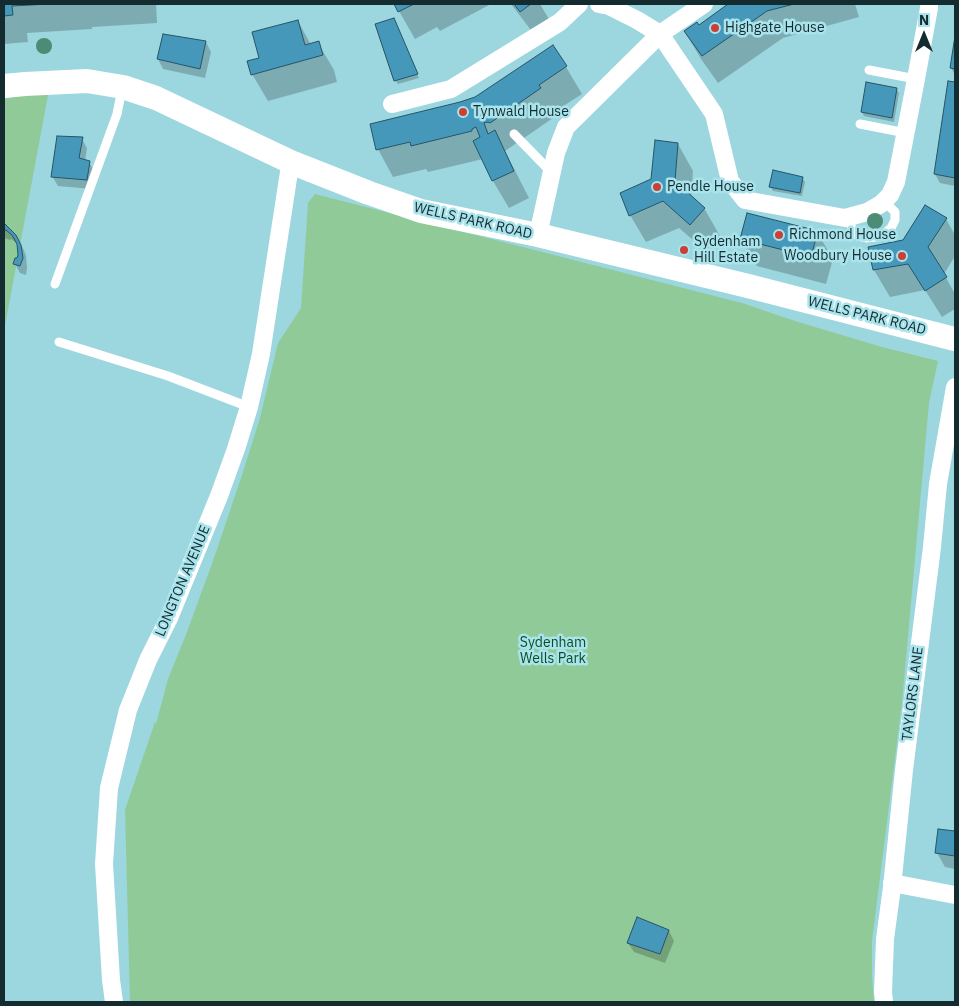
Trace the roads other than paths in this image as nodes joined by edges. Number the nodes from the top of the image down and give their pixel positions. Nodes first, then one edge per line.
1 (579, 4) edge
2 (599, 4) edge
3 (704, 4) edge
4 (929, 4) edge
5 (660, 34) junction
6 (869, 70) dead end
7 (916, 79) junction
8 (4, 86) edge
9 (123, 87) junction
10 (392, 104) dead end
11 (860, 124) dead end
12 (906, 133) junction
13 (514, 134) dead end
14 (293, 162) junction
15 (552, 172) junction
16 (884, 201) junction
17 (848, 217) junction
18 (538, 235) junction
19 (55, 284) dead end
20 (955, 339) edge
21 (59, 342) dead end
22 (955, 387) edge
23 (249, 407) junction
24 (892, 883) junction
25 (955, 894) edge
26 (114, 1002) edge
27 (884, 1002) edge

1 - 10 street
2 - 5 street
3 - 5 street
4 - 7 street
5 - 15 street
5 - 17 street
6 - 7 lane
7 - 12 street
8 - 9 street, WELLS PARK ROAD
9 - 14 street, WELLS PARK ROAD
9 - 19 lane
11 - 12 lane
12 - 16 street
13 - 15 lane
14 - 18 street, WELLS PARK ROAD
14 - 23 street, LONGTON AVENUE
15 - 18 street
16 - 17 street
16 - 17 lane
18 - 20 street, WELLS PARK ROAD
21 - 23 lane
22 - 24 street, TAYLORS LANE
23 - 26 street, LONGTON AVENUE
24 - 25 street
24 - 27 street, TAYLORS LANE

